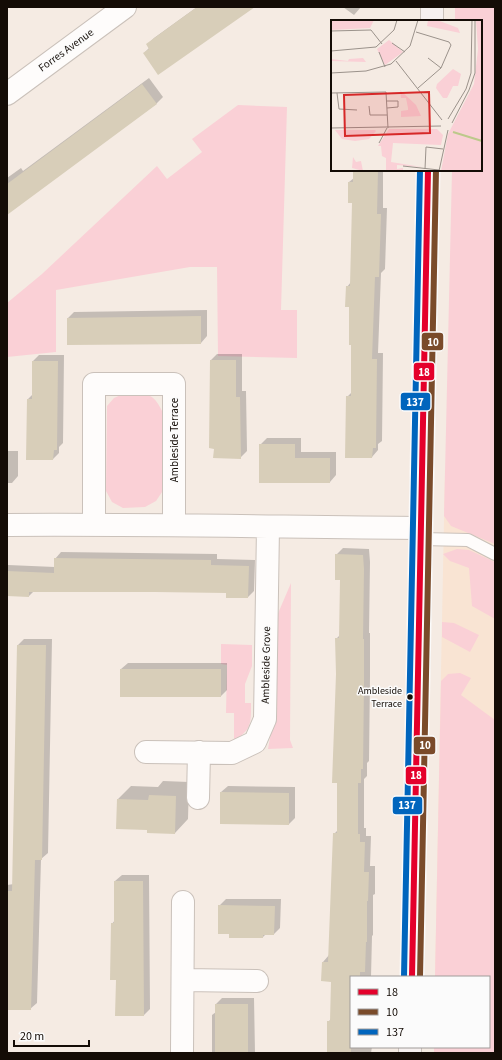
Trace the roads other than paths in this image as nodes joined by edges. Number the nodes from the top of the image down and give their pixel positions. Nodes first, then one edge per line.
1 (126, 7) edge
2 (432, 7) edge
3 (432, 20) edge
4 (7, 94) edge
5 (428, 171) edge
6 (94, 524) junction
7 (7, 525) edge
8 (174, 525) junction
9 (268, 527) junction
10 (421, 533) junction
11 (495, 554) edge
12 (146, 752) dead end
13 (199, 752) junction
14 (198, 798) dead end
15 (183, 902) dead end
16 (412, 976) edge
17 (183, 980) junction
18 (257, 981) dead end
19 (182, 1053) edge

1 - 4 street, Forres Avenue
2 - 3 street
5 - 10 street
6 - 7 street
6 - 8 street
6 - 8 street, Ambleside Terrace
8 - 9 street
9 - 10 street
9 - 13 street, Ambleside Grove
10 - 11 lane
10 - 16 street
12 - 13 street, Ambleside Grove
13 - 14 street
15 - 17 street
17 - 18 street
17 - 19 street

